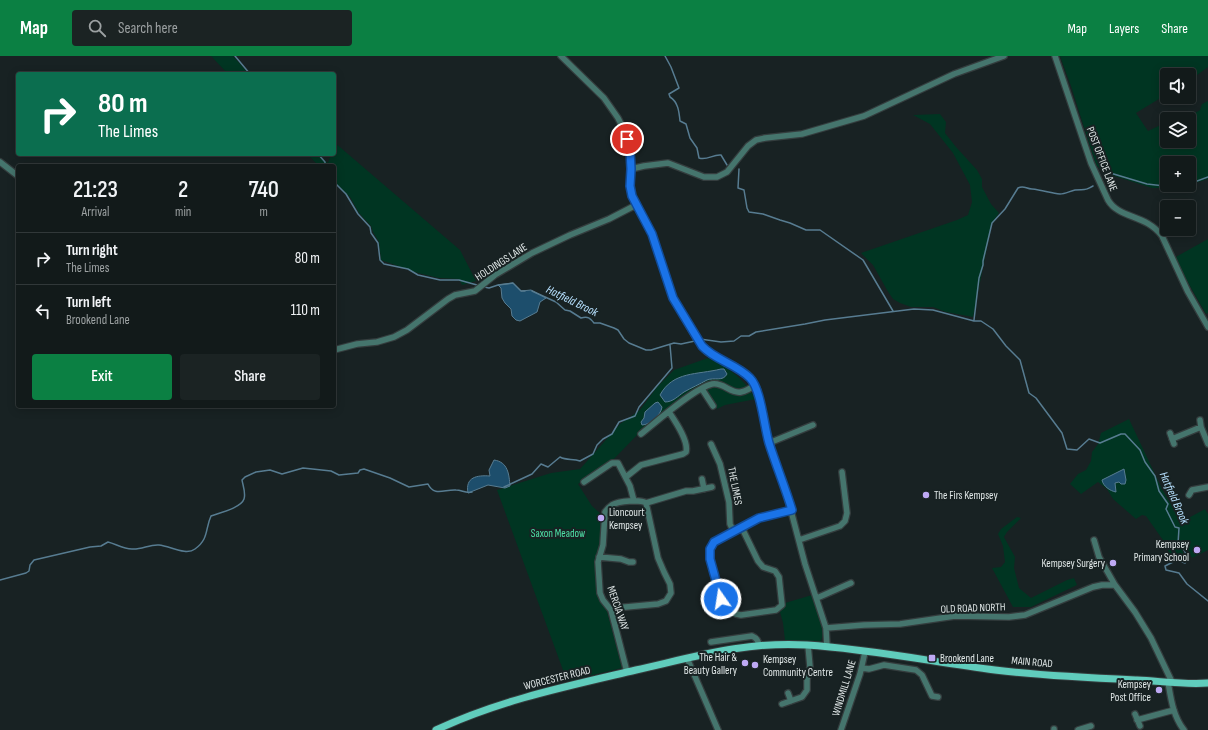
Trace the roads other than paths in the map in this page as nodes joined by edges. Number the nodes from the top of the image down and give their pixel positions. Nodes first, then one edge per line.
1 (561, 56) edge
2 (1004, 56) edge
3 (1055, 56) edge
4 (0, 162) edge
5 (631, 169) junction
6 (16, 174) edge
7 (636, 205) junction
8 (1206, 320) edge
9 (1208, 327) edge
10 (336, 349) edge
11 (755, 385) junction
12 (704, 387) junction
13 (713, 406) dead end
14 (669, 412) junction
15 (1200, 420) dead end
16 (813, 425) dead end
17 (1201, 427) junction
18 (1170, 433) dead end
19 (641, 434) dead end
20 (769, 443) junction
21 (711, 444) dead end
22 (1208, 444) edge
23 (842, 472) dead end
24 (626, 477) junction
25 (702, 479) dead end
26 (584, 482) dead end
27 (712, 487) dead end
28 (1208, 487) edge
29 (704, 488) junction
30 (1189, 495) dead end
31 (634, 501) junction
32 (646, 503) junction
33 (792, 510) junction
34 (742, 528) junction
35 (734, 532) junction
36 (799, 540) junction
37 (1094, 540) dead end
38 (600, 557) junction
39 (633, 562) dead end
40 (851, 583) dead end
41 (1115, 585) junction
42 (817, 598) junction
43 (610, 610) junction
44 (826, 628) junction
45 (711, 642) dead end
46 (759, 645) junction
47 (808, 645) junction
48 (827, 647) junction
49 (865, 652) junction
50 (687, 658) junction
51 (862, 668) junction
52 (627, 672) junction
53 (1170, 682) junction
54 (1208, 683) edge
55 (788, 692) dead end
56 (938, 697) dead end
57 (791, 701) junction
58 (782, 704) dead end
59 (1174, 710) junction
60 (1091, 726) dead end
61 (1140, 726) dead end
62 (436, 730) edge
63 (718, 730) edge
64 (841, 730) edge
65 (1078, 730) edge
66 (1184, 730) edge

1 - 5 street
2 - 5 street
3 - 8 street, POST OFFICE LANE
4 - 6 street
5 - 7 street
7 - 10 street, HOLDINGS LANE
7 - 11 street
8 - 9 street, POST OFFICE LANE
11 - 12 street
11 - 20 street
12 - 13 street
12 - 14 street
14 - 19 street
14 - 24 street
15 - 17 street
16 - 20 street
17 - 18 street
17 - 22 street
20 - 33 street
21 - 35 street, THE LIMES
23 - 36 street
24 - 26 street
24 - 31 street
25 - 29 street
27 - 29 street, MERCIA WAY
28 - 30 street
29 - 32 street, MERCIA WAY
31 - 32 street, MERCIA WAY
31 - 38 street, MERCIA WAY
32 - 43 street
33 - 34 street
33 - 36 street
34 - 35 street
34 - 35 street
36 - 42 street
37 - 41 street
38 - 39 street
38 - 43 street, MERCIA WAY
40 - 42 street
41 - 44 street, OLD ROAD NORTH
41 - 53 street
42 - 44 street
43 - 52 street, MERCIA WAY
44 - 48 street
45 - 46 street, MAIN ROAD
46 - 47 main road, MAIN ROAD
46 - 50 main road, MAIN ROAD
47 - 48 main road, MAIN ROAD
47 - 57 street
48 - 49 main road, MAIN ROAD
49 - 51 street, WINDMILL LANE
49 - 53 main road, MAIN ROAD
50 - 52 main road, WORCESTER ROAD
50 - 63 street
51 - 56 street
51 - 64 street, WINDMILL LANE
52 - 62 main road, WORCESTER ROAD
53 - 54 main road, MAIN ROAD
53 - 59 street
55 - 57 street
57 - 58 street
59 - 61 street
59 - 66 street
60 - 65 street

